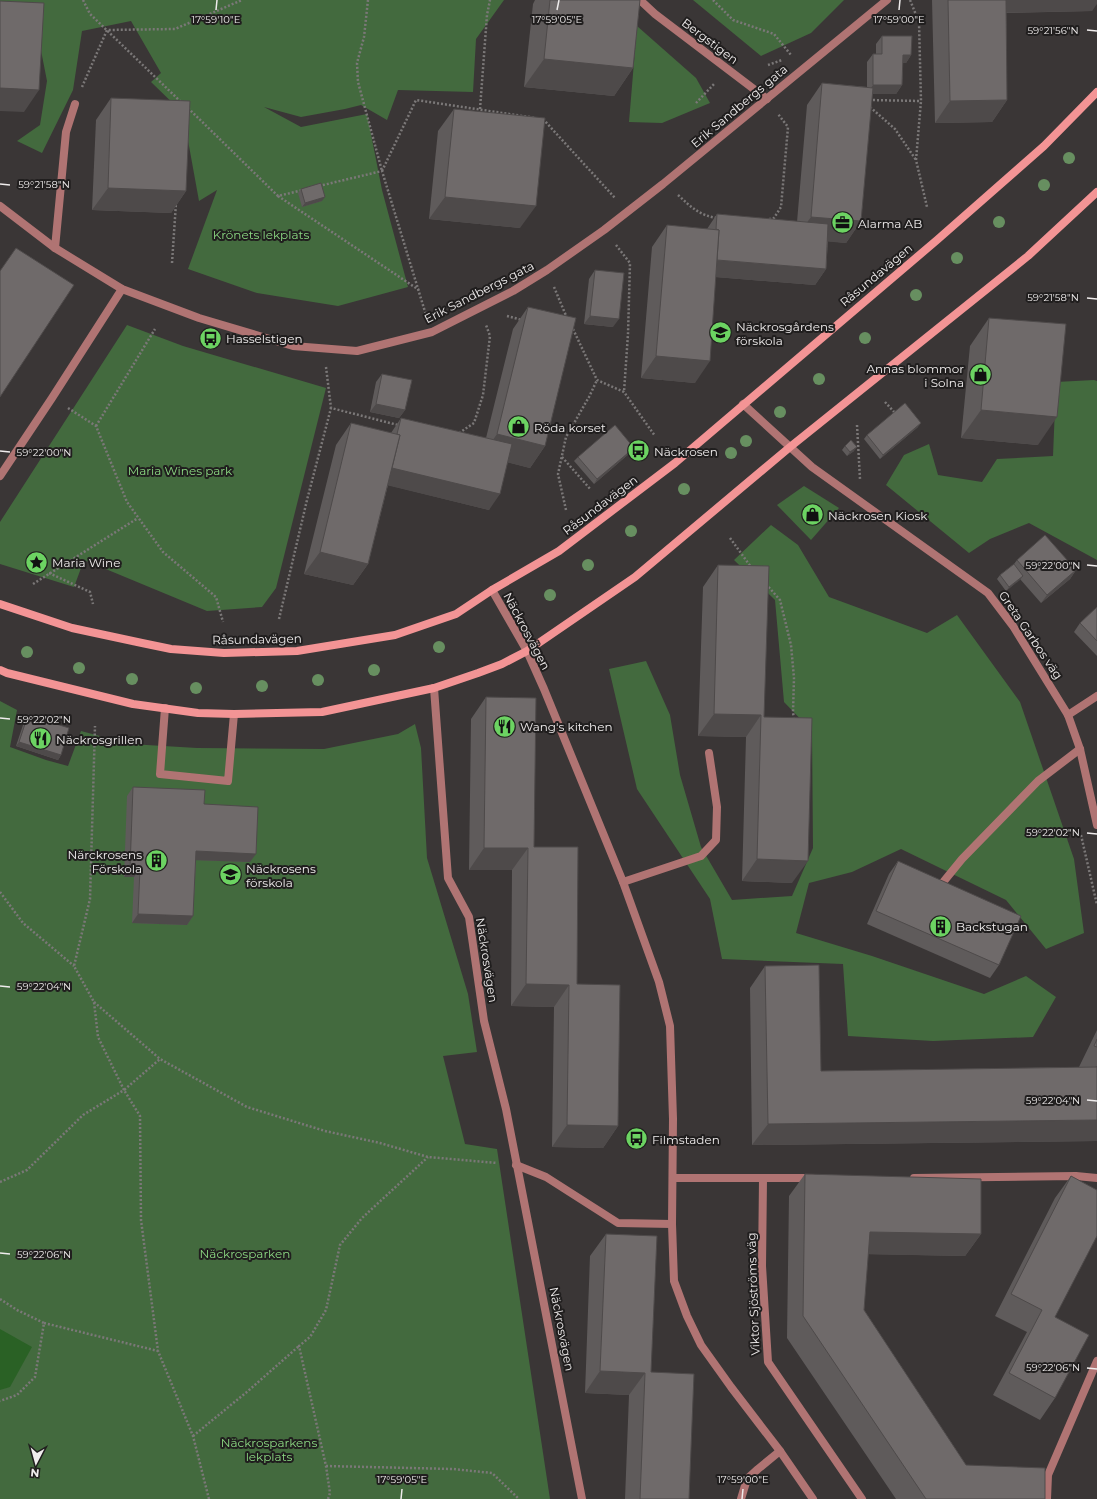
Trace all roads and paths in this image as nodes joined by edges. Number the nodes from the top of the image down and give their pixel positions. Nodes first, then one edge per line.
1 (83, 0) edge
2 (242, 0) edge
3 (368, 0) edge
4 (490, 0) edge
5 (640, 0) edge
6 (713, 0) edge
7 (887, 0) edge
8 (910, 0) edge
9 (107, 30) junction
10 (782, 60) dead end
11 (768, 65) dead end
12 (803, 69) junction
13 (715, 82) dead end
14 (1097, 92) edge
15 (767, 99) junction
16 (862, 100) edge
17 (920, 101) junction
18 (696, 103) dead end
19 (75, 104) joint
20 (868, 105) edge
21 (480, 109) junction
22 (916, 160) junction
23 (382, 171) junction
24 (663, 184) junction
25 (315, 187) edge
26 (308, 189) edge
27 (1097, 192) edge
28 (278, 196) junction
29 (177, 199) edge
30 (927, 207) dead end
31 (0, 208) edge
32 (628, 211) junction
33 (720, 218) edge
34 (762, 220) edge
35 (604, 230) junction
36 (55, 248) junction
37 (172, 263) dead end
38 (547, 270) junction
39 (122, 289) junction
40 (419, 290) junction
41 (478, 308) junction
42 (507, 316) dead end
43 (569, 321) edge
44 (530, 322) edge
45 (572, 328) edge
46 (155, 329) dead end
47 (432, 332) junction
48 (567, 333) edge
49 (575, 335) junction
50 (325, 349) junction
51 (597, 380) junction
52 (624, 392) junction
53 (52, 398) junction
54 (885, 402) dead end
55 (743, 404) junction
56 (331, 408) junction
57 (895, 413) edge
58 (857, 425) dead end
59 (96, 426) junction
60 (403, 426) edge
61 (458, 434) edge
62 (655, 436) dead end
63 (790, 447) junction
64 (562, 457) junction
65 (0, 476) edge
66 (861, 483) dead end
67 (591, 490) dead end
68 (566, 510) dead end
69 (138, 518) junction
70 (730, 538) dead end
71 (752, 569) edge
72 (49, 573) junction
73 (761, 579) edge
74 (33, 584) dead end
75 (492, 590) junction
76 (0, 604) edge
77 (93, 604) dead end
78 (279, 619) dead end
79 (223, 622) dead end
80 (527, 651) junction
81 (0, 670) edge
82 (434, 688) junction
83 (1097, 696) edge
84 (165, 708) junction
85 (234, 714) junction
86 (1068, 714) junction
87 (794, 720) edge
88 (95, 726) dead end
89 (1080, 749) junction
90 (709, 753) dead end
91 (1097, 825) edge
92 (623, 882) junction
93 (940, 886) edge
94 (0, 892) edge
95 (74, 966) junction
96 (94, 1002) junction
97 (160, 1059) junction
98 (124, 1090) junction
99 (428, 1157) junction
100 (516, 1165) junction
101 (673, 1178) junction
102 (818, 1178) edge
103 (905, 1178) edge
104 (1097, 1178) edge
105 (763, 1179) junction
106 (0, 1182) edge
107 (672, 1224) junction
108 (0, 1299) edge
109 (44, 1323) junction
110 (299, 1346) junction
111 (158, 1351) junction
112 (1097, 1361) edge
113 (0, 1401) edge
114 (193, 1436) junction
115 (780, 1451) junction
116 (326, 1466) junction
117 (209, 1499) edge
118 (328, 1499) edge
119 (519, 1499) edge
120 (582, 1499) edge
121 (740, 1499) edge
122 (813, 1499) edge
123 (862, 1499) edge
124 (1048, 1499) edge

1 - 9 path
2 - 9 path
3 - 23 path
4 - 21 path
5 - 15 street, Bergstigen
6 - 12 path
7 - 12 street, Erik Sandbergs gata
8 - 17 path
9 - 19 path
9 - 28 path
10 - 11 path
12 - 15 street, Erik Sandbergs gata
13 - 18 path
14 - 55 street, Råsundavägen
15 - 24 street, Erik Sandbergs gata
15 - 34 path
16 - 17 path
17 - 22 path
19 - 36 street
20 - 22 path
21 - 23 path
21 - 32 path
22 - 30 path
23 - 25 path
23 - 40 path
24 - 32 street, Erik Sandbergs gata
24 - 33 path
26 - 28 path
27 - 63 street
28 - 40 path
29 - 37 path
31 - 36 street, Erik Sandbergs gata
32 - 35 street, Erik Sandbergs gata
35 - 38 street, Erik Sandbergs gata
35 - 52 path
36 - 39 street, Erik Sandbergs gata
38 - 41 street, Erik Sandbergs gata
38 - 43 path
39 - 50 street, Erik Sandbergs gata
39 - 53 street
40 - 47 path
41 - 47 street, Erik Sandbergs gata
41 - 61 path
42 - 44 path
45 - 49 path
46 - 59 path
47 - 50 street, Erik Sandbergs gata
48 - 49 path
49 - 51 path
50 - 56 path
51 - 52 path
51 - 64 path
52 - 62 path
53 - 59 path
53 - 65 street
54 - 57 path
55 - 63 street, Greta Garbos väg
55 - 75 street, Råsundavägen
56 - 60 path
56 - 78 path
58 - 66 path
59 - 69 path
63 - 80 street
63 - 86 street, Greta Garbos väg
64 - 67 path
64 - 68 path
69 - 72 path
69 - 79 path
70 - 71 path
72 - 74 path
72 - 77 path
73 - 87 path
75 - 76 street, Råsundavägen
75 - 80 street, Näckrosvägen
80 - 82 street
80 - 92 street, Näckrosvägen
81 - 84 street
82 - 85 street
82 - 100 street, Näckrosvägen
83 - 86 street
84 - 85 street
84 - 85 street
86 - 89 street, Greta Garbos väg
88 - 95 path
89 - 91 street, Greta Garbos väg
89 - 93 street
90 - 92 street
92 - 101 street, Näckrosvägen
94 - 95 path
95 - 96 path
96 - 97 path
96 - 98 path
97 - 98 path
97 - 99 path
98 - 106 path
98 - 111 path
99 - 100 path
99 - 110 path
100 - 107 street
100 - 120 street, Näckrosvägen
101 - 105 street
101 - 107 street, Näckrosvägen
102 - 105 street
103 - 104 street
105 - 123 street, Viktor Sjöströms väg
107 - 115 street, Näckrosvägen
108 - 109 path
109 - 111 path
109 - 113 path
110 - 114 path
110 - 116 path
111 - 114 path
112 - 124 street
114 - 117 path
115 - 121 street
115 - 122 street, Näckrosvägen
116 - 118 path
116 - 119 path

